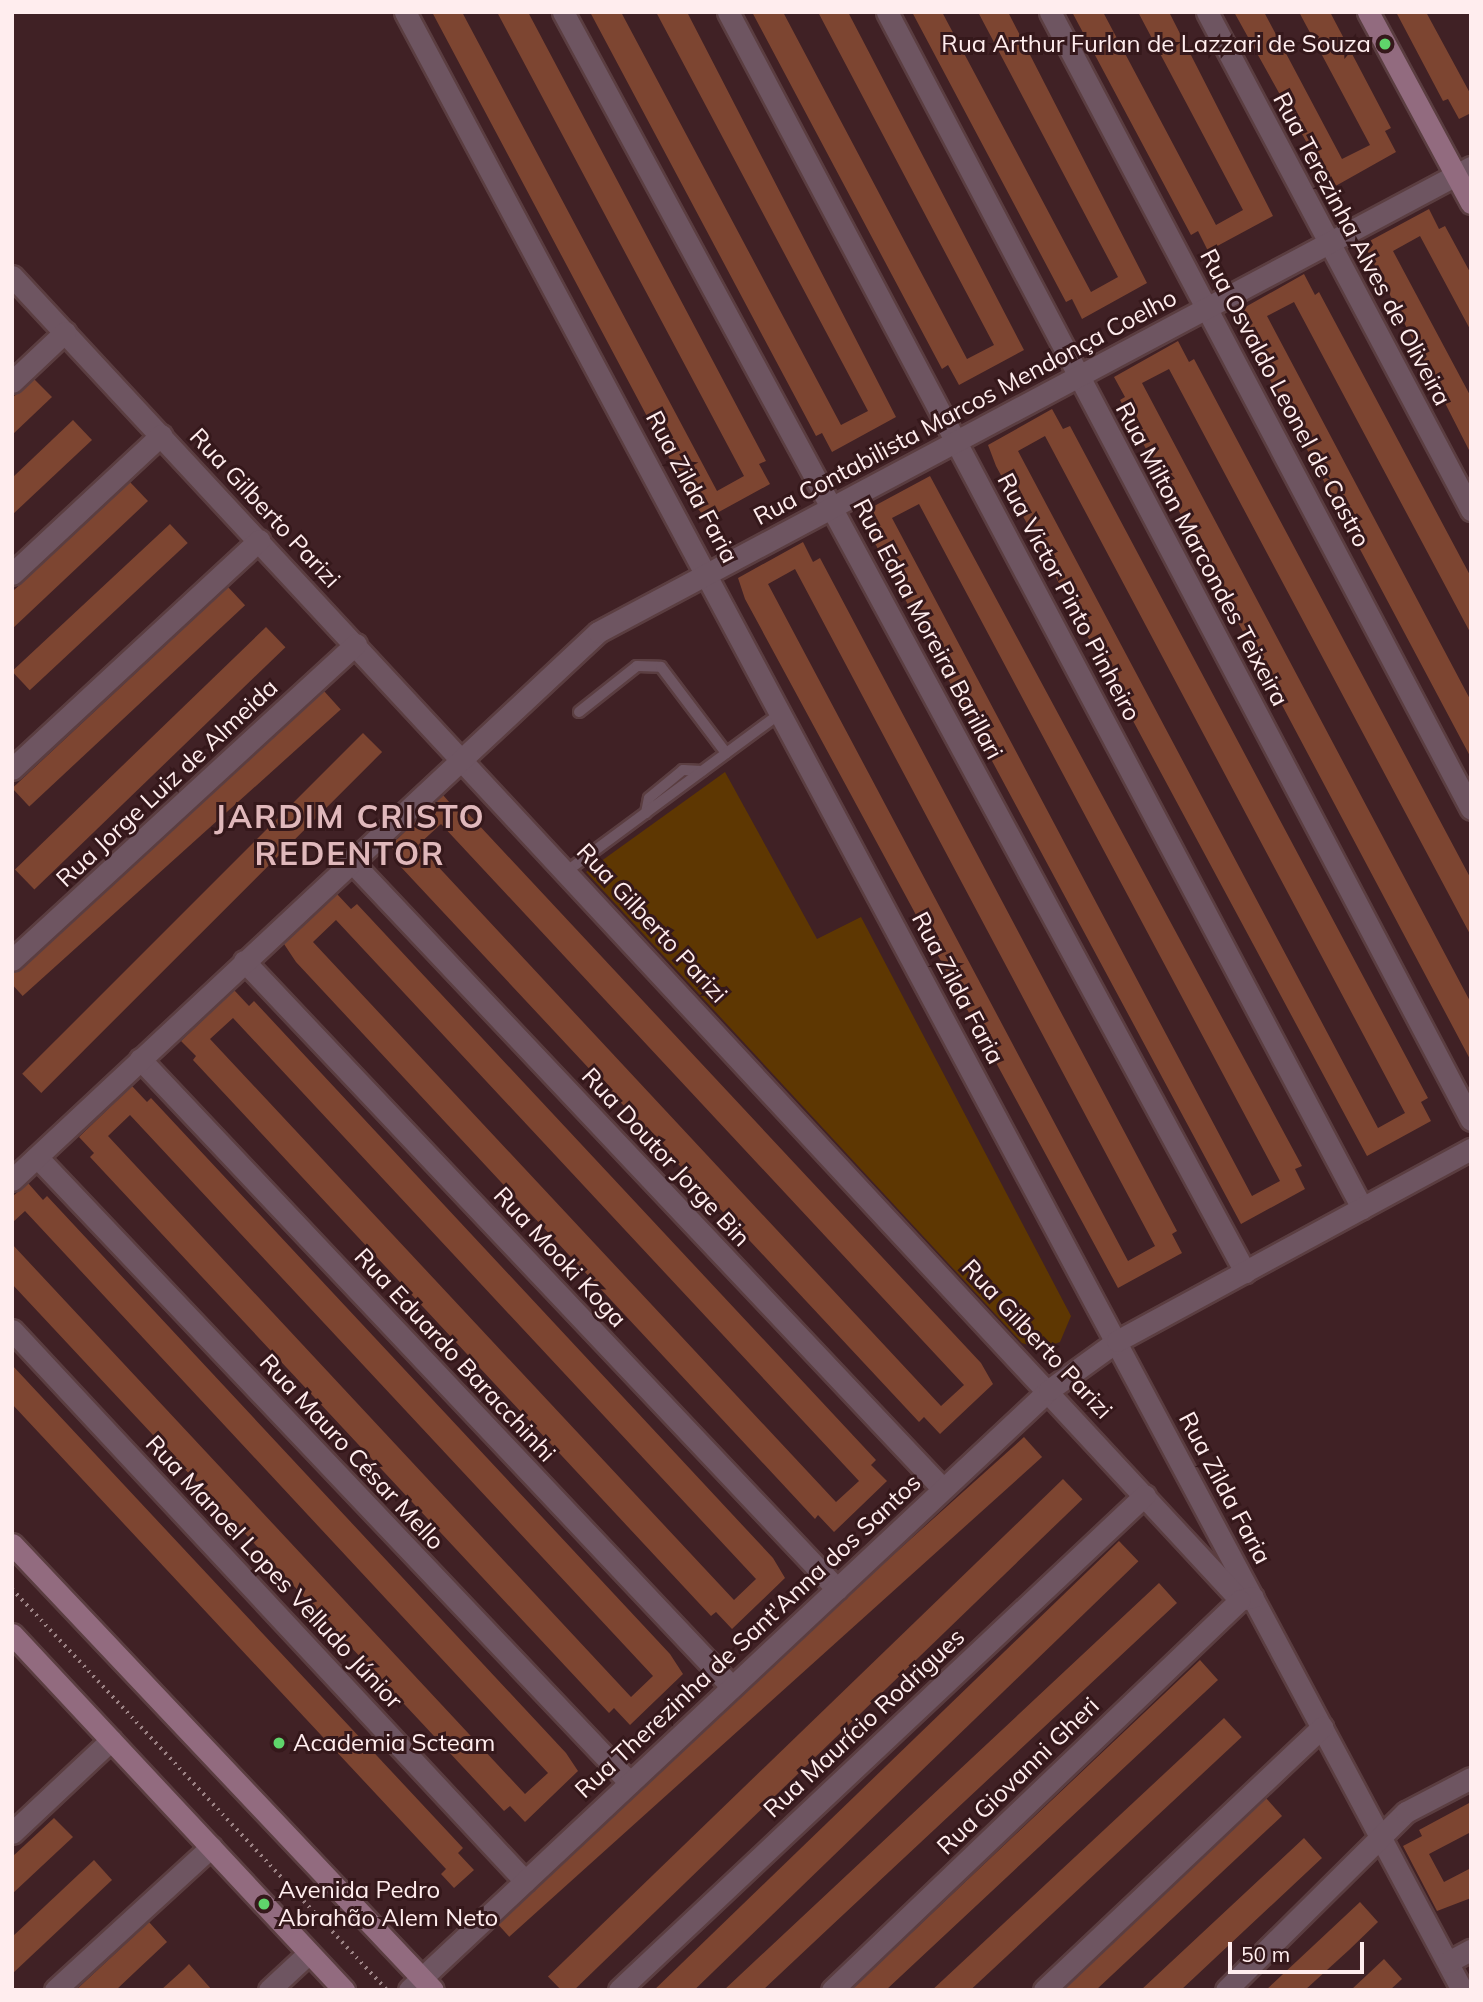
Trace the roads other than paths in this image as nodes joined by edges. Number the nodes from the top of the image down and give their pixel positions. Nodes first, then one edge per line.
1 (405, 12) edge
2 (563, 12) edge
3 (727, 12) edge
4 (887, 12) edge
5 (1050, 12) edge
6 (1207, 12) edge
7 (1368, 12) edge
8 (1463, 171) edge
9 (1471, 204) edge
10 (1328, 243) junction
11 (12, 276) edge
12 (1208, 307) junction
13 (65, 332) junction
14 (1079, 376) junction
15 (12, 382) edge
16 (161, 435) junction
17 (957, 441) junction
18 (832, 508) junction
19 (1471, 510) edge
20 (258, 540) junction
21 (12, 574) edge
22 (709, 574) junction
23 (356, 644) junction
24 (579, 712) dead end
25 (782, 712) junction
26 (726, 753) junction
27 (460, 756) junction
28 (12, 769) edge
29 (1471, 809) edge
30 (350, 860) junction
31 (567, 871) junction
32 (12, 960) edge
33 (244, 961) junction
34 (140, 1059) junction
35 (1471, 1120) edge
36 (1471, 1149) edge
37 (37, 1157) junction
38 (12, 1180) edge
39 (1362, 1208) junction
40 (1244, 1272) junction
41 (12, 1330) edge
42 (1117, 1341) junction
43 (1049, 1390) junction
44 (943, 1489) junction
45 (1145, 1495) junction
46 (12, 1545) edge
47 (837, 1589) junction
48 (1246, 1598) junction
49 (12, 1634) edge
50 (732, 1688) junction
51 (1322, 1727) junction
52 (111, 1740) junction
53 (1471, 1778) edge
54 (630, 1783) junction
55 (12, 1833) edge
56 (1383, 1840) junction
57 (211, 1847) junction
58 (525, 1881) junction
59 (1471, 1950) edge
60 (309, 1953) junction
61 (1448, 1962) junction
62 (421, 1986) edge
63 (55, 1990) edge
64 (269, 1990) edge
65 (344, 1990) edge
66 (619, 1990) edge
67 (832, 1990) edge
68 (1045, 1990) edge
69 (1226, 1990) edge
70 (1462, 1990) edge

1 - 22 street, Rua Zilda Faria
2 - 18 street, Rua Edna Moreira Barillari
3 - 17 street, Rua Victor Pinto Pinheiro
4 - 14 street, Rua Milton Marcondes Teixeira
5 - 12 street, Rua Osvaldo Leonel de Castro
6 - 10 street, Rua Terezinha Alves de Oliveira
7 - 8 street
8 - 9 street
8 - 10 street, Rua Contabilista Marcos Mendonça Coelho
10 - 12 street, Rua Contabilista Marcos Mendonça Coelho
10 - 19 street, Rua Terezinha Alves de Oliveira
11 - 13 street, Rua Gilberto Parizi
12 - 14 street, Rua Contabilista Marcos Mendonça Coelho
12 - 29 street, Rua Osvaldo Leonel de Castro
13 - 15 street
13 - 16 street, Rua Gilberto Parizi
14 - 17 street, Rua Contabilista Marcos Mendonça Coelho
14 - 35 street, Rua Milton Marcondes Teixeira
16 - 20 street, Rua Gilberto Parizi
16 - 21 street
17 - 18 street, Rua Contabilista Marcos Mendonça Coelho
17 - 39 street, Rua Victor Pinto Pinheiro
18 - 22 street, Rua Contabilista Marcos Mendonça Coelho
18 - 40 street, Rua Edna Moreira Barillari
20 - 23 street, Rua Gilberto Parizi
20 - 28 street
22 - 25 street, Rua Zilda Faria
22 - 27 street, Rua Contabilista Marcos Mendonça Coelho
23 - 27 street, Rua Gilberto Parizi
23 - 32 street, Rua Jorge Luiz de Almeida
24 - 26 lane
25 - 26 lane
25 - 42 street, Rua Zilda Faria
26 - 31 lane
27 - 30 street, Rua Contabilista Marcos Mendonça Coelho
27 - 31 street, Rua Gilberto Parizi
30 - 33 street, Rua Contabilista Marcos Mendonça Coelho
30 - 44 street, Rua Doutor Jorge Bin
31 - 43 street, Rua Gilberto Parizi
33 - 34 street, Rua Contabilista Marcos Mendonça Coelho
33 - 47 street, Rua Mooki Koga
34 - 37 street, Rua Contabilista Marcos Mendonça Coelho
34 - 50 street, Rua Eduardo Baracchinhi
36 - 39 street, Rua Therezinha de Sant'Anna dos Santos
37 - 38 street, Rua Contabilista Marcos Mendonça Coelho
37 - 54 street, Rua Mauro César Mello
39 - 40 street, Rua Therezinha de Sant'Anna dos Santos
40 - 42 street, Rua Therezinha de Sant'Anna dos Santos
41 - 58 street, Rua Manoel Lopes Velludo Júnior
42 - 43 street, Rua Therezinha de Sant'Anna dos Santos
42 - 48 street, Rua Zilda Faria
43 - 44 street, Rua Therezinha de Sant'Anna dos Santos
43 - 45 street, Rua Gilberto Parizi
44 - 47 street, Rua Therezinha de Sant'Anna dos Santos
45 - 48 street, Rua Gilberto Parizi
45 - 66 street, Rua Maurício Rodrigues
46 - 62 street
47 - 50 street, Rua Therezinha de Sant'Anna dos Santos
48 - 51 street, Rua Zilda Faria
48 - 67 street, Rua Giovanni Gheri
49 - 52 street
50 - 54 street, Rua Therezinha de Sant'Anna dos Santos
51 - 56 street, Rua Zilda Faria
51 - 68 street
52 - 55 street
52 - 57 street
53 - 56 street
54 - 58 street, Rua Therezinha de Sant'Anna dos Santos
56 - 61 street, Rua Zilda Faria
56 - 69 street
57 - 60 street
57 - 63 street
58 - 62 street, Rua Therezinha de Sant'Anna dos Santos
59 - 61 street
60 - 64 street
60 - 65 street
61 - 70 street, Rua Zilda Faria

